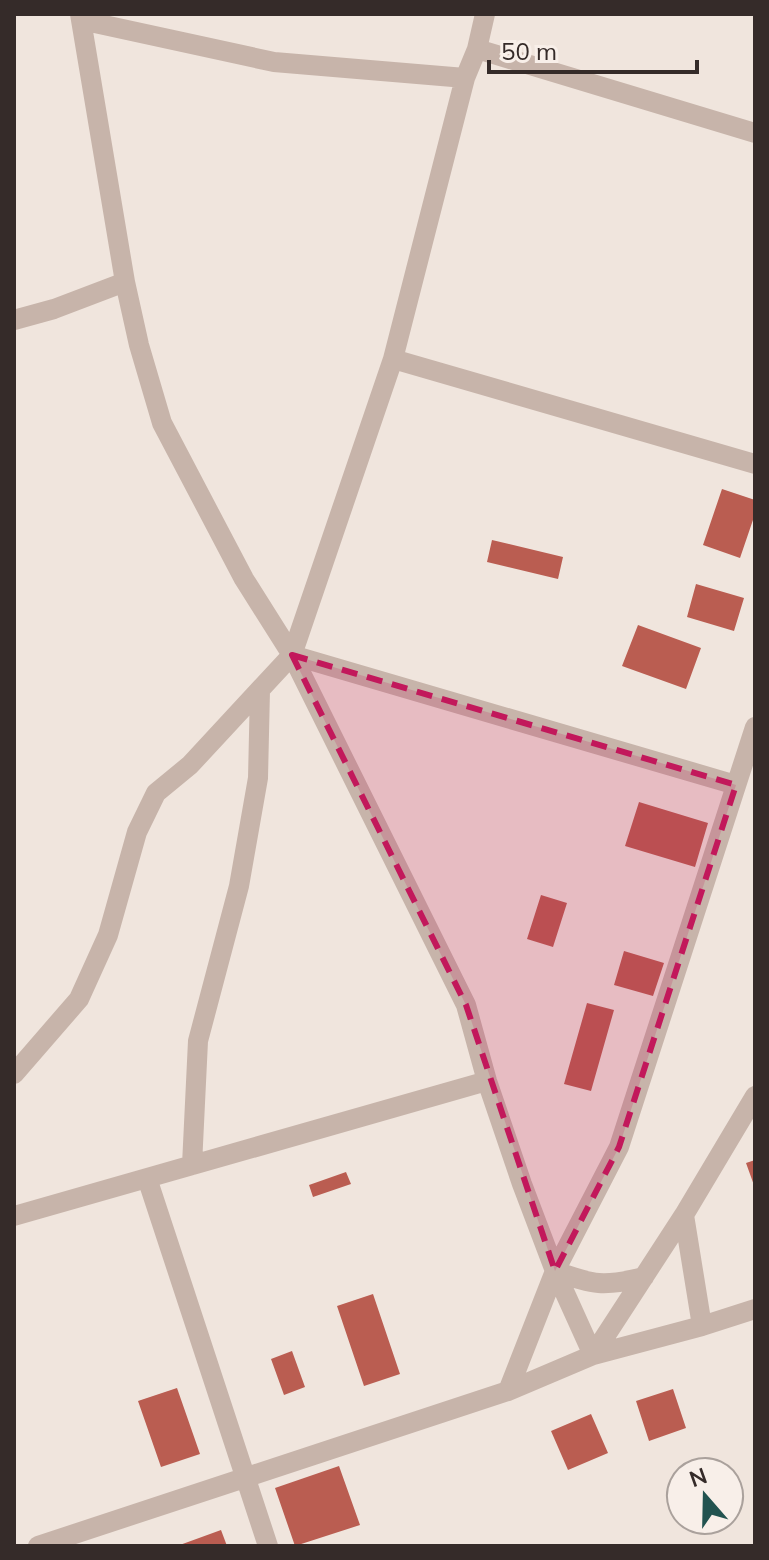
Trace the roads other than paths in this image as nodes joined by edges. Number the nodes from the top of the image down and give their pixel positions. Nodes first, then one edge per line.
1 (485, 14) edge
2 (81, 17) edge
3 (477, 49) junction
4 (465, 78) junction
5 (755, 133) edge
6 (125, 282) junction
7 (14, 320) edge
8 (393, 359) junction
9 (755, 464) edge
10 (292, 655) junction
11 (260, 690) junction
12 (755, 727) edge
13 (736, 785) junction
14 (14, 1074) edge
15 (487, 1081) junction
16 (755, 1096) edge
17 (192, 1165) junction
18 (147, 1178) junction
19 (684, 1215) junction
20 (14, 1216) edge
21 (555, 1271) junction
22 (644, 1277) junction
23 (755, 1309) edge
24 (702, 1326) junction
25 (593, 1355) junction
26 (508, 1391) junction
27 (245, 1477) junction
28 (38, 1546) edge
29 (268, 1546) edge

1 - 3 street
2 - 4 street
2 - 6 street
3 - 4 street
3 - 5 street
4 - 8 street
6 - 7 street
6 - 10 street
8 - 9 street
8 - 10 street
10 - 11 street
10 - 13 street
10 - 15 street
11 - 14 street
11 - 17 street
12 - 13 street
13 - 21 street
15 - 17 street
15 - 21 street
16 - 19 street
17 - 18 street
18 - 20 street
18 - 27 street
19 - 22 street
19 - 24 street
21 - 22 street
21 - 25 street
21 - 26 street
22 - 25 street
23 - 24 street
24 - 25 street
25 - 26 street
26 - 27 street
27 - 28 street
27 - 29 street

